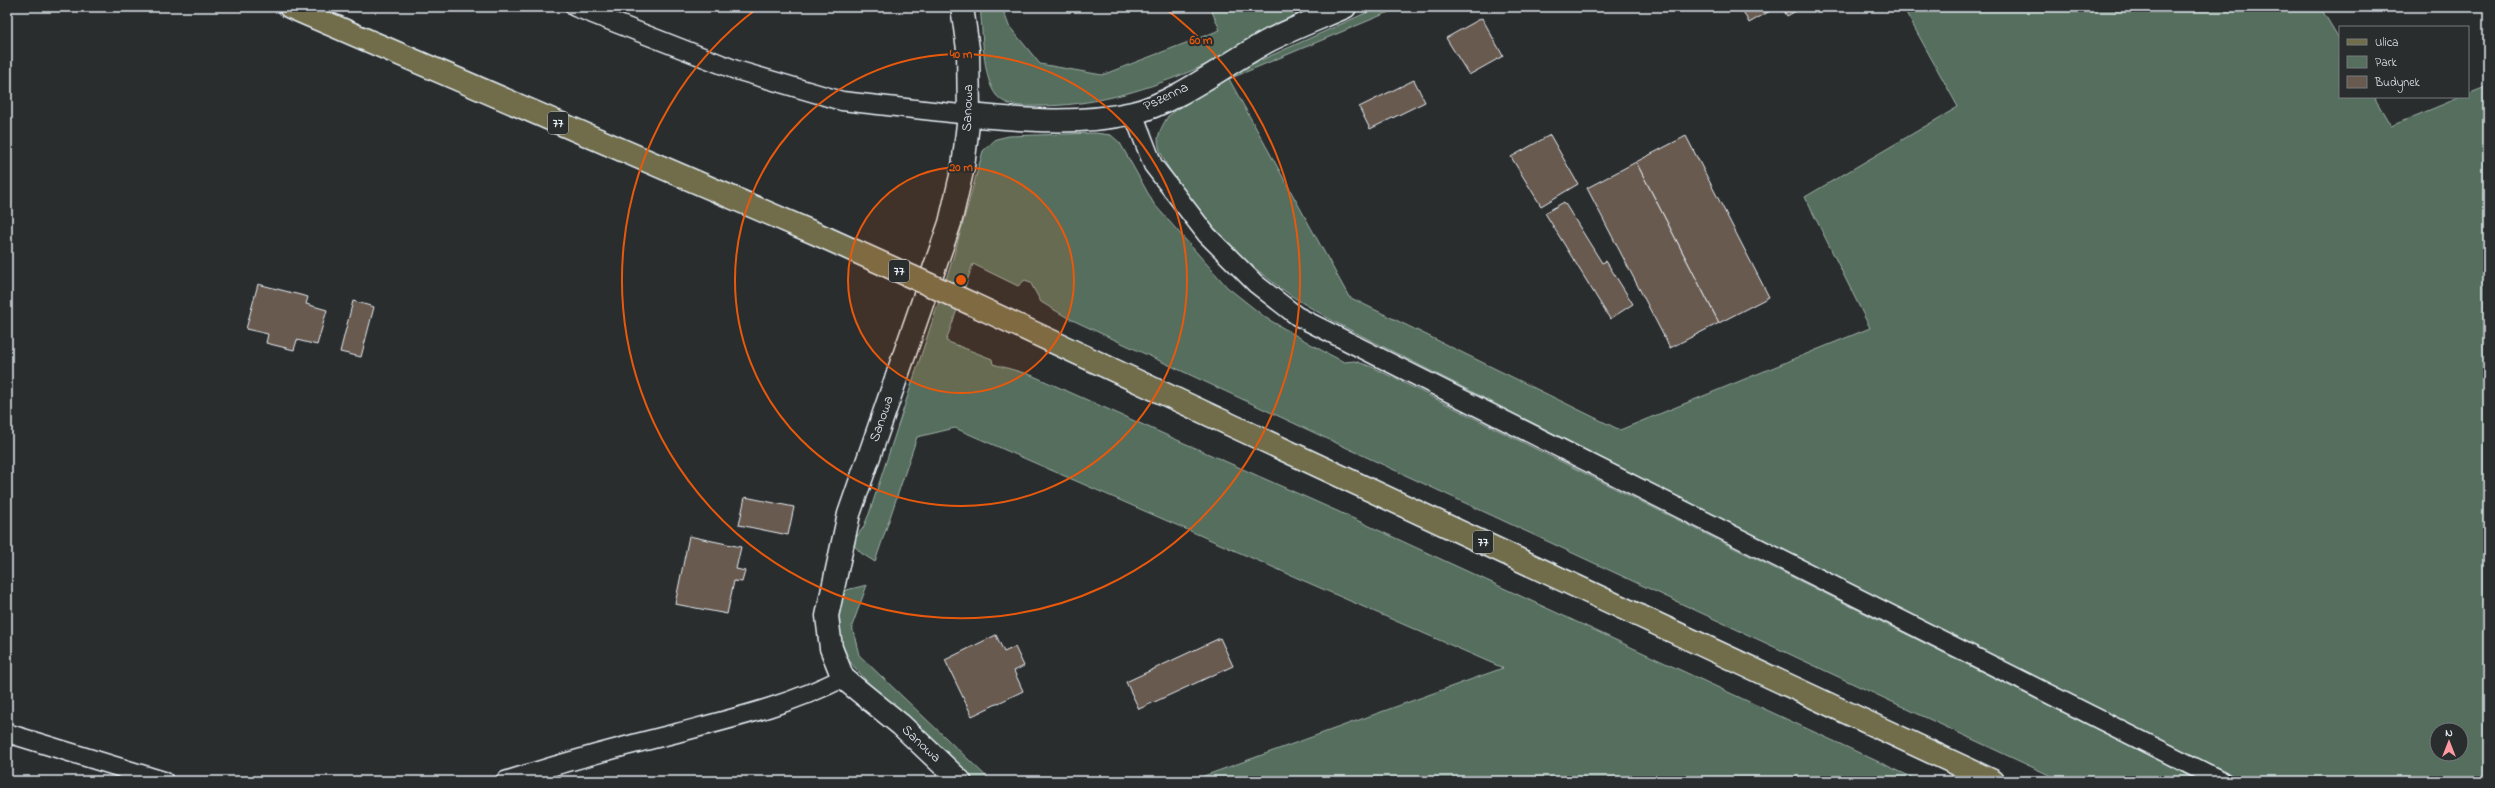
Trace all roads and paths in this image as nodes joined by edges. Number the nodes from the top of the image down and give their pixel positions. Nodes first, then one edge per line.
1 (290, 7) edge
2 (575, 7) edge
3 (962, 7) edge
4 (1345, 7) edge
5 (1133, 112) junction
6 (969, 115) junction
7 (843, 678) junction
8 (7, 733) edge
9 (164, 781) edge
10 (505, 781) edge
11 (960, 781) edge
12 (1993, 781) edge
13 (2222, 781) edge

1 - 12 main road, 77, bridge
2 - 6 lane
3 - 6 street, Sanowa
4 - 5 street, Pszenna
5 - 6 street, Pszenna
5 - 13 lane
6 - 7 street, Sanowa
7 - 10 lane
7 - 11 street, Sanowa
8 - 9 lane

